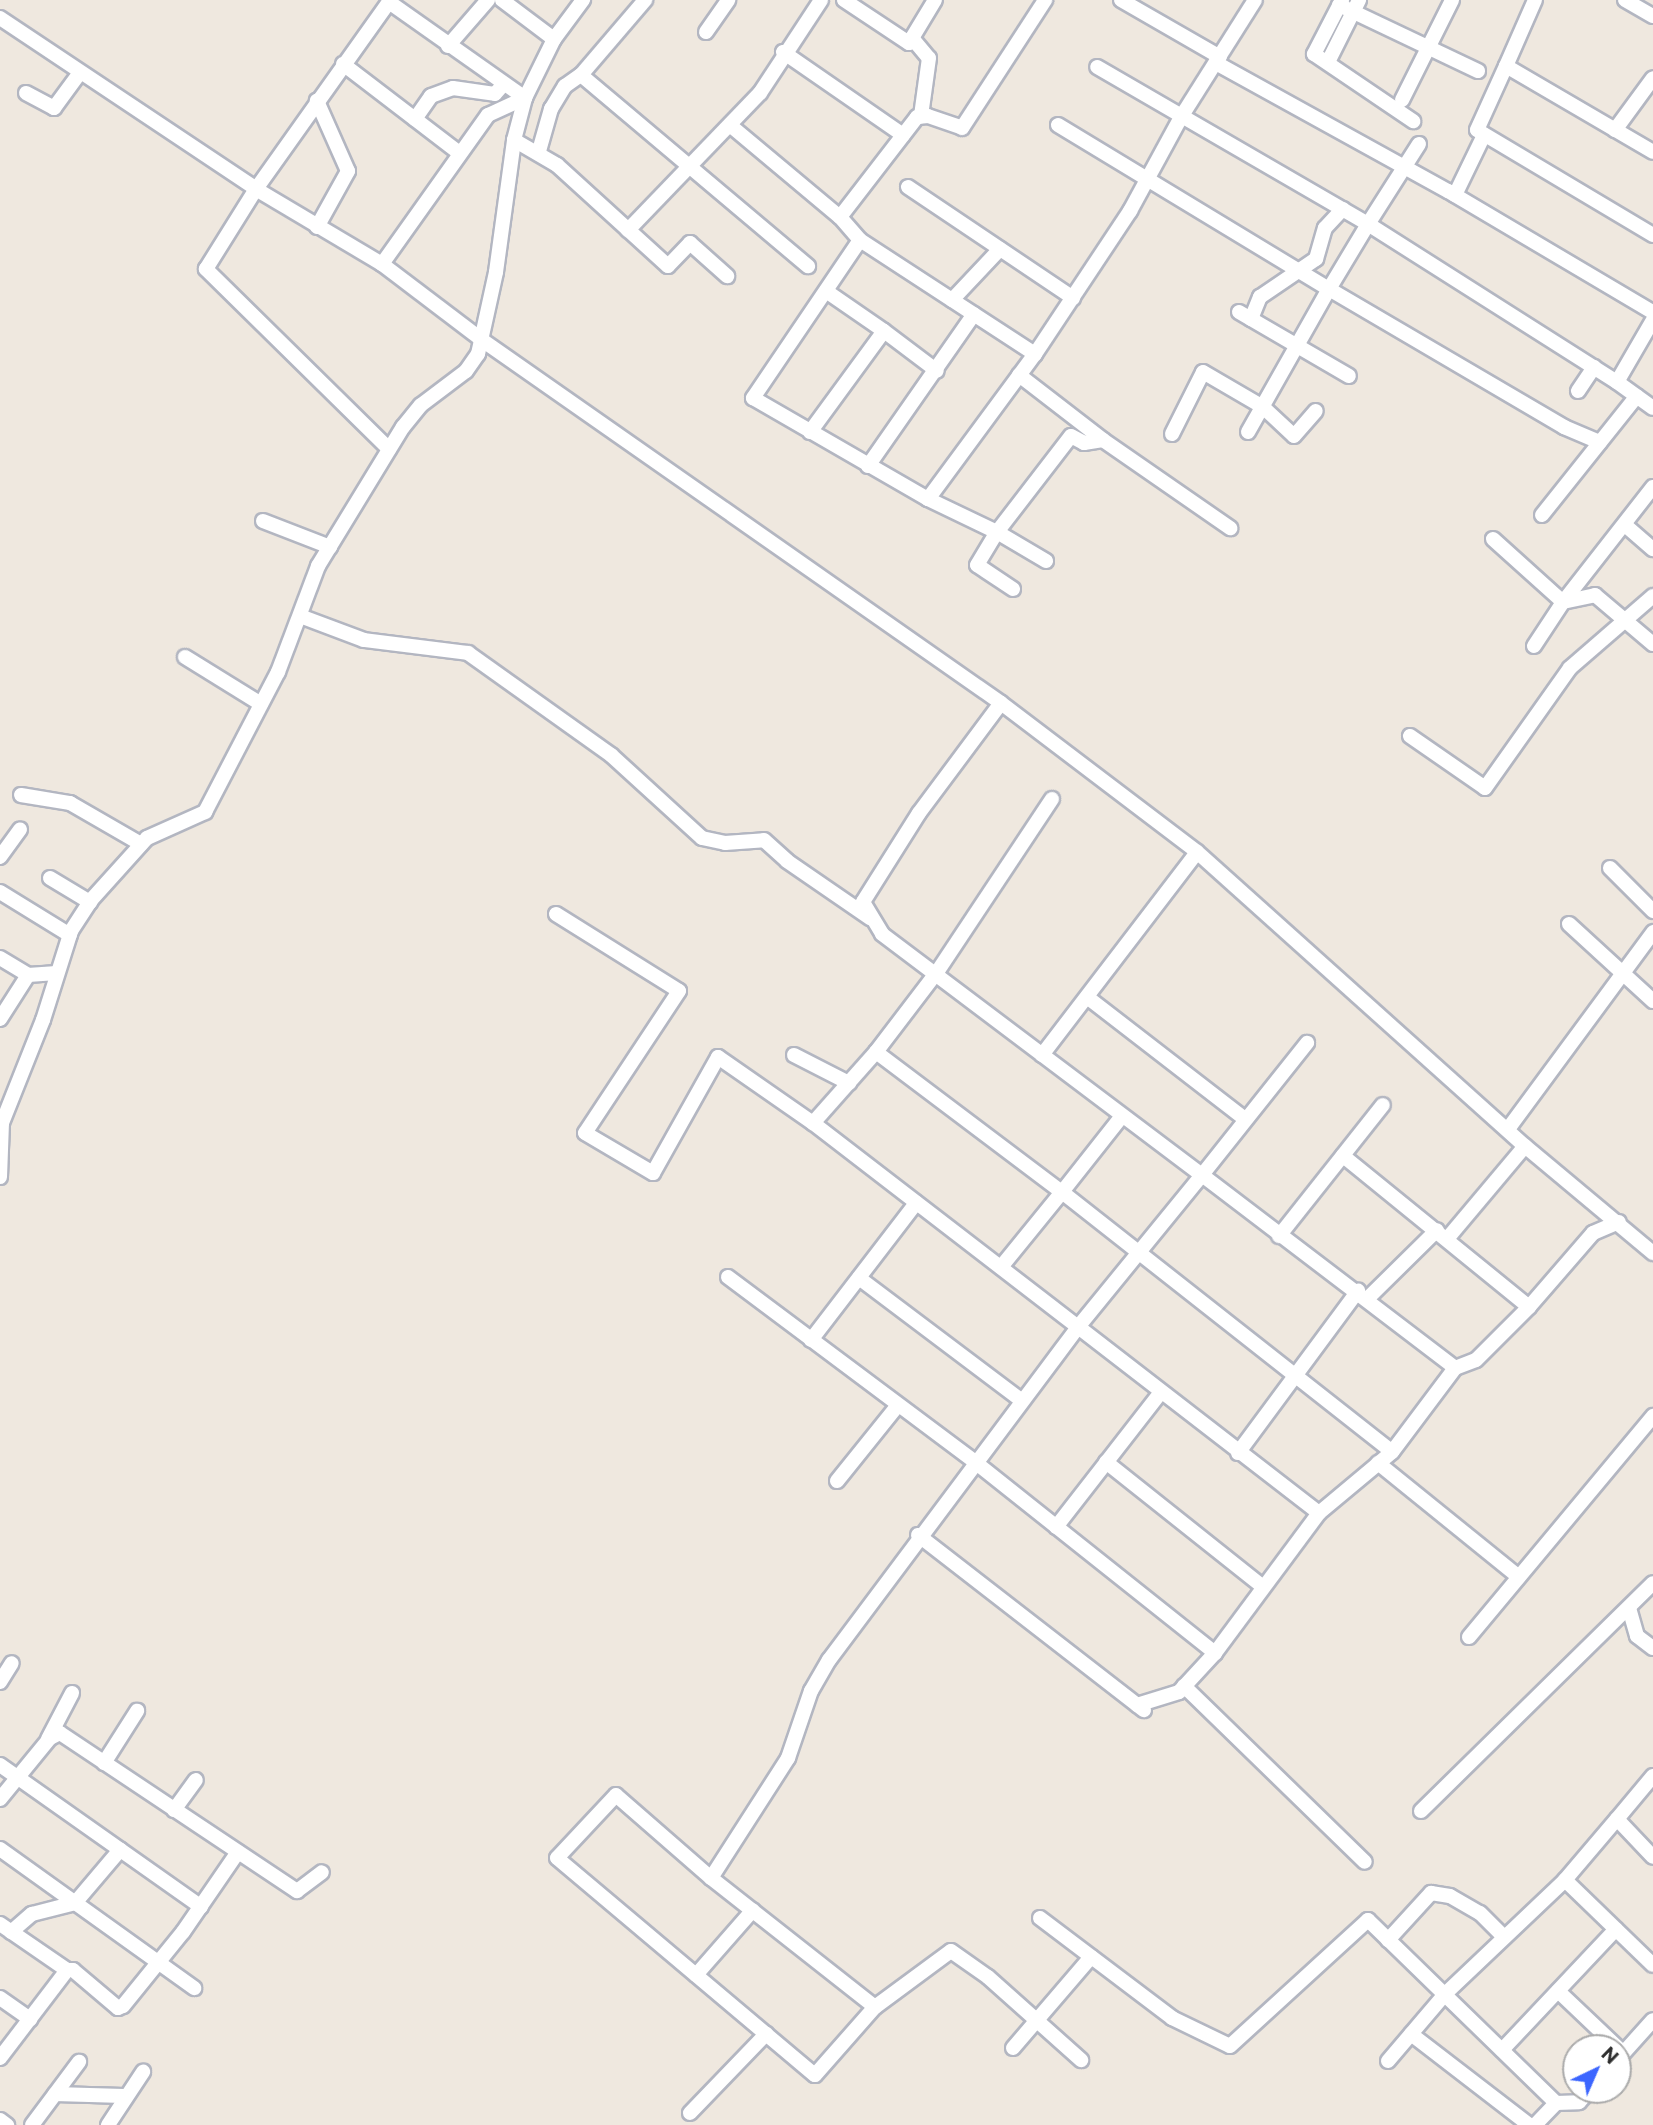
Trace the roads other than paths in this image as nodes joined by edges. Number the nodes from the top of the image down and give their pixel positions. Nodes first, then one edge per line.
1 (488, 0) edge
2 (502, 0) edge
3 (583, 0) edge
4 (645, 0) edge
5 (728, 0) edge
6 (821, 0) edge
7 (844, 0) edge
8 (935, 0) edge
9 (1045, 0) edge
10 (1121, 0) edge
11 (1255, 0) edge
12 (1452, 0) edge
13 (1535, 0) edge
14 (1625, 0) edge
15 (1341, 2) edge
16 (1356, 6) edge
17 (1653, 16) edge
18 (0, 18) edge
19 (706, 32) dead end
20 (912, 38) junction
21 (554, 39) junction
22 (448, 46) junction
23 (1429, 47) junction
24 (783, 52) junction
25 (1218, 60) junction
26 (1329, 60) dead end
27 (343, 64) junction
28 (1506, 66) junction
29 (1097, 67) dead end
30 (1478, 72) dead end
31 (79, 74) junction
32 (581, 75) junction
33 (1653, 78) edge
34 (502, 86) junction
35 (26, 93) dead end
36 (525, 98) junction
37 (1402, 100) dead end
38 (317, 101) junction
39 (921, 116) junction
40 (1181, 117) junction
41 (415, 119) junction
42 (1413, 121) dead end
43 (1058, 125) dead end
44 (731, 126) junction
45 (1615, 130) junction
46 (903, 135) junction
47 (1483, 135) junction
48 (514, 139) junction
49 (1419, 144) dead end
50 (539, 150) junction
51 (458, 152) junction
52 (1653, 152) edge
53 (690, 165) junction
54 (1404, 167) junction
55 (1147, 181) junction
56 (908, 187) dead end
57 (256, 189) junction
58 (1455, 195) junction
59 (1343, 209) junction
60 (840, 217) junction
61 (1368, 224) junction
62 (317, 227) junction
63 (628, 230) junction
64 (1653, 235) edge
65 (860, 240) junction
66 (1000, 249) junction
67 (382, 264) junction
68 (808, 267) dead end
69 (1296, 270) junction
70 (727, 276) dead end
71 (1329, 289) junction
72 (826, 290) junction
73 (1073, 298) junction
74 (952, 300) junction
75 (1653, 312) edge
76 (974, 314) junction
77 (1653, 320) edge
78 (884, 331) junction
79 (482, 340) junction
80 (1298, 346) junction
81 (1035, 354) junction
82 (1594, 367) junction
83 (937, 371) junction
84 (1019, 375) junction
85 (1349, 376) dead end
86 (1617, 382) junction
87 (1578, 391) dead end
88 (1637, 396) junction
89 (1263, 407) junction
90 (1653, 408) edge
91 (1316, 411) dead end
92 (810, 432) junction
93 (1248, 432) dead end
94 (1172, 434) dead end
95 (1104, 440) junction
96 (1601, 442) junction
97 (389, 449) junction
98 (868, 466) junction
99 (1653, 487) edge
100 (928, 499) junction
101 (1542, 515) dead end
102 (262, 521) dead end
103 (1625, 525) junction
104 (1230, 528) dead end
105 (998, 532) junction
106 (1493, 539) dead end
107 (330, 547) junction
108 (1653, 549) edge
109 (1046, 561) dead end
110 (1013, 589) dead end
111 (1653, 596) edge
112 (1563, 602) junction
113 (300, 615) junction
114 (1624, 619) junction
115 (1653, 645) edge
116 (1534, 646) dead end
117 (185, 657) dead end
118 (1001, 703) junction
119 (261, 704) junction
120 (1410, 736) dead end
121 (21, 795) dead end
122 (1052, 799) dead end
123 (20, 829) dead end
124 (141, 844) junction
125 (1197, 852) junction
126 (0, 857) edge
127 (1610, 868) dead end
128 (50, 878) dead end
129 (0, 892) edge
130 (90, 902) junction
131 (1653, 911) edge
132 (556, 914) dead end
133 (874, 921) junction
134 (1569, 924) dead end
135 (1653, 932) edge
136 (70, 935) junction
137 (0, 957) edge
138 (937, 972) junction
139 (57, 973) junction
140 (1624, 974) junction
141 (28, 975) junction
142 (1087, 997) junction
143 (1653, 1001) edge
144 (0, 1019) edge
145 (1307, 1043) dead end
146 (876, 1052) junction
147 (794, 1055) dead end
148 (1042, 1055) junction
149 (849, 1083) junction
150 (1383, 1105) dead end
151 (1122, 1116) junction
152 (1245, 1119) junction
153 (1, 1122) edge
154 (813, 1124) junction
155 (1508, 1129) junction
156 (1525, 1146) junction
157 (1343, 1156) junction
158 (1202, 1175) junction
159 (0, 1177) edge
160 (1062, 1192) junction
161 (916, 1203) junction
162 (1619, 1222) junction
163 (1442, 1235) junction
164 (1279, 1236) junction
165 (1140, 1252) junction
166 (1653, 1253) edge
167 (1001, 1267) junction
168 (728, 1278) dead end
169 (859, 1278) junction
170 (1363, 1295) junction
171 (1529, 1307) junction
172 (1078, 1327) junction
173 (811, 1340) junction
174 (1455, 1368) junction
175 (1297, 1374) junction
176 (1161, 1392) junction
177 (1022, 1401) junction
178 (898, 1405) junction
179 (1653, 1416) edge
180 (1392, 1452) junction
181 (1238, 1453) junction
182 (975, 1462) junction
183 (1106, 1462) junction
184 (1378, 1463) junction
185 (838, 1480) dead end
186 (1319, 1513) junction
187 (1056, 1527) junction
188 (918, 1535) junction
189 (1519, 1577) junction
190 (1653, 1583) edge
191 (1263, 1587) junction
192 (1629, 1608) junction
193 (1469, 1637) dead end
194 (1653, 1648) edge
195 (1214, 1653) junction
196 (12, 1663) dead end
197 (0, 1682) edge
198 (1184, 1686) junction
199 (72, 1693) dead end
200 (136, 1711) dead end
201 (48, 1739) junction
202 (104, 1763) junction
203 (0, 1765) edge
204 (1653, 1776) edge
205 (18, 1777) junction
206 (196, 1780) dead end
207 (0, 1799) edge
208 (174, 1810) junction
209 (1421, 1811) dead end
210 (1616, 1819) junction
211 (0, 1849) edge
212 (120, 1850) junction
213 (238, 1852) junction
214 (1653, 1857) edge
215 (1365, 1862) dead end
216 (322, 1872) dead end
217 (711, 1878) junction
218 (1565, 1880) junction
219 (75, 1903) junction
220 (201, 1907) junction
221 (753, 1910) junction
222 (1040, 1918) dead end
223 (6, 1928) edge
224 (1616, 1929) junction
225 (1504, 1937) junction
226 (1388, 1940) junction
227 (1091, 1956) junction
228 (158, 1963) junction
229 (1653, 1965) edge
230 (67, 1970) junction
231 (696, 1975) junction
232 (194, 1989) dead end
233 (1558, 1991) junction
234 (1445, 1994) junction
235 (0, 1998) edge
236 (876, 2007) junction
237 (30, 2019) junction
238 (1038, 2019) junction
239 (1653, 2020) edge
240 (766, 2034) junction
241 (1411, 2034) junction
242 (1601, 2034) edge
243 (1632, 2040) edge
244 (1013, 2048) dead end
245 (1502, 2050) junction
246 (0, 2058) edge
247 (1081, 2060) dead end
248 (1388, 2061) dead end
249 (79, 2062) dead end
250 (143, 2072) dead end
251 (55, 2094) junction
252 (124, 2096) junction
253 (1556, 2103) junction
254 (1562, 2103) edge
255 (690, 2113) dead end
256 (0, 2120) edge
257 (7, 2125) edge
258 (32, 2125) edge
259 (108, 2125) edge
260 (1529, 2125) edge
261 (1535, 2125) edge

1 - 22 street
2 - 21 street
3 - 21 street
4 - 32 street
5 - 19 street
6 - 24 street
7 - 20 street
8 - 20 street
9 - 39 street
10 - 25 street
11 - 25 street
12 - 23 street
13 - 28 street
14 - 17 street
15 - 16 street
15 - 42 street
16 - 23 street
16 - 26 street
18 - 31 street
20 - 39 street
21 - 36 street
22 - 27 street
22 - 34 street
23 - 30 street
23 - 37 street
24 - 44 street
24 - 46 street
25 - 40 street
25 - 54 street
27 - 38 street
27 - 41 street
28 - 45 street
28 - 47 street
29 - 40 street
31 - 35 street
31 - 57 street
32 - 50 street
32 - 53 street
33 - 45 street
34 - 36 street
34 - 41 street
36 - 48 street
36 - 51 street
38 - 57 street
38 - 62 street
39 - 46 street
40 - 55 street
40 - 59 street
41 - 51 street
43 - 55 street
44 - 53 street
44 - 60 street
45 - 52 street
46 - 60 street
47 - 58 street
47 - 64 street
48 - 50 street
48 - 79 street
49 - 54 street
50 - 63 street
51 - 67 street
53 - 63 street
53 - 68 street
54 - 58 street
54 - 61 street
55 - 69 street
55 - 73 street
56 - 66 street
57 - 62 street
57 - 97 street
58 - 75 street
59 - 61 street
59 - 69 street
60 - 65 street
61 - 71 street
61 - 82 street
62 - 67 street
63 - 70 street
65 - 72 street
65 - 74 street
66 - 73 street
66 - 74 street
67 - 79 street
69 - 71 street
69 - 80 street
71 - 80 street
71 - 96 street
72 - 78 street
72 - 92 street
73 - 81 street
74 - 76 street
76 - 81 street
76 - 83 street
77 - 86 street
78 - 83 street
78 - 92 street
79 - 97 street
79 - 118 street
80 - 85 street
80 - 89 street
81 - 84 street
82 - 86 street
82 - 87 street
83 - 98 street
84 - 95 street
84 - 100 street
86 - 88 street
88 - 90 street
88 - 96 street
89 - 91 street
89 - 93 street
89 - 94 street
92 - 98 street
95 - 104 street
95 - 105 street
96 - 101 street
97 - 107 street
98 - 100 street
99 - 103 street
100 - 105 street
102 - 107 street
103 - 108 street
103 - 112 street
105 - 109 street
105 - 110 street
106 - 112 street
107 - 113 street
111 - 114 street
112 - 114 street
112 - 116 street
113 - 119 street
113 - 133 street
114 - 115 street
114 - 120 street
117 - 119 street
118 - 125 street
118 - 133 street
119 - 124 street
121 - 124 street
122 - 138 street
123 - 126 street
124 - 130 street
125 - 142 street
125 - 155 street
127 - 131 street
128 - 130 street
129 - 136 street
130 - 136 street
132 - 154 street
133 - 138 street
134 - 140 street
135 - 140 street
136 - 139 street
137 - 141 street
138 - 146 street
138 - 148 street
139 - 141 street
139 - 153 street
140 - 143 street
140 - 155 street
141 - 144 street
142 - 148 street
142 - 152 street
145 - 152 street
146 - 149 street
146 - 160 street
147 - 149 street
148 - 151 street
149 - 154 street
150 - 157 street
151 - 158 street
151 - 160 street
152 - 158 street
153 - 159 street
154 - 161 street
155 - 156 street
156 - 162 street
156 - 163 street
157 - 163 street
157 - 164 street
158 - 164 street
158 - 165 street
160 - 165 street
160 - 167 street
161 - 167 street
161 - 169 street
162 - 166 street
162 - 171 street
163 - 170 street
163 - 171 street
164 - 170 street
165 - 172 street
165 - 175 street
167 - 172 street
168 - 173 street
169 - 173 street
169 - 177 street
170 - 174 street
170 - 175 street
171 - 174 street
172 - 176 street
172 - 177 street
173 - 178 street
174 - 180 street
175 - 180 street
175 - 181 street
176 - 181 street
176 - 183 street
177 - 182 street
178 - 182 street
178 - 185 street
179 - 189 street
180 - 184 street
181 - 186 street
182 - 187 street
182 - 188 street
183 - 187 street
183 - 191 street
184 - 186 street
184 - 189 street
186 - 191 street
187 - 195 street
188 - 198 street
188 - 217 street
189 - 193 street
190 - 192 street
191 - 195 street
192 - 194 street
192 - 209 street
195 - 198 street
196 - 197 street
198 - 215 street
199 - 201 street
200 - 202 street
201 - 202 street
201 - 205 street
202 - 208 street
203 - 205 street
204 - 210 street
205 - 207 street
205 - 212 street
206 - 208 street
208 - 213 street
210 - 214 street
210 - 218 street
211 - 219 street
212 - 219 street
212 - 220 street
213 - 216 street
213 - 220 street
217 - 221 street
217 - 231 street
218 - 224 street
218 - 225 street
219 - 223 street
219 - 228 street
220 - 228 street
221 - 231 street
221 - 236 street
222 - 227 street
223 - 230 street
224 - 229 street
224 - 233 street
225 - 226 street
225 - 234 street
226 - 227 street
226 - 234 street
227 - 238 street
228 - 230 street
228 - 232 street
230 - 237 street
231 - 240 street
233 - 242 street
233 - 245 street
234 - 241 street
234 - 245 street
235 - 237 street
236 - 238 street
236 - 240 street
237 - 246 street
238 - 244 street
238 - 247 street
239 - 243 street
240 - 255 street
241 - 248 street
241 - 260 street
245 - 253 street
249 - 251 street
250 - 252 street
251 - 252 street
251 - 258 street
252 - 259 street
253 - 254 street
253 - 261 street
256 - 257 street

